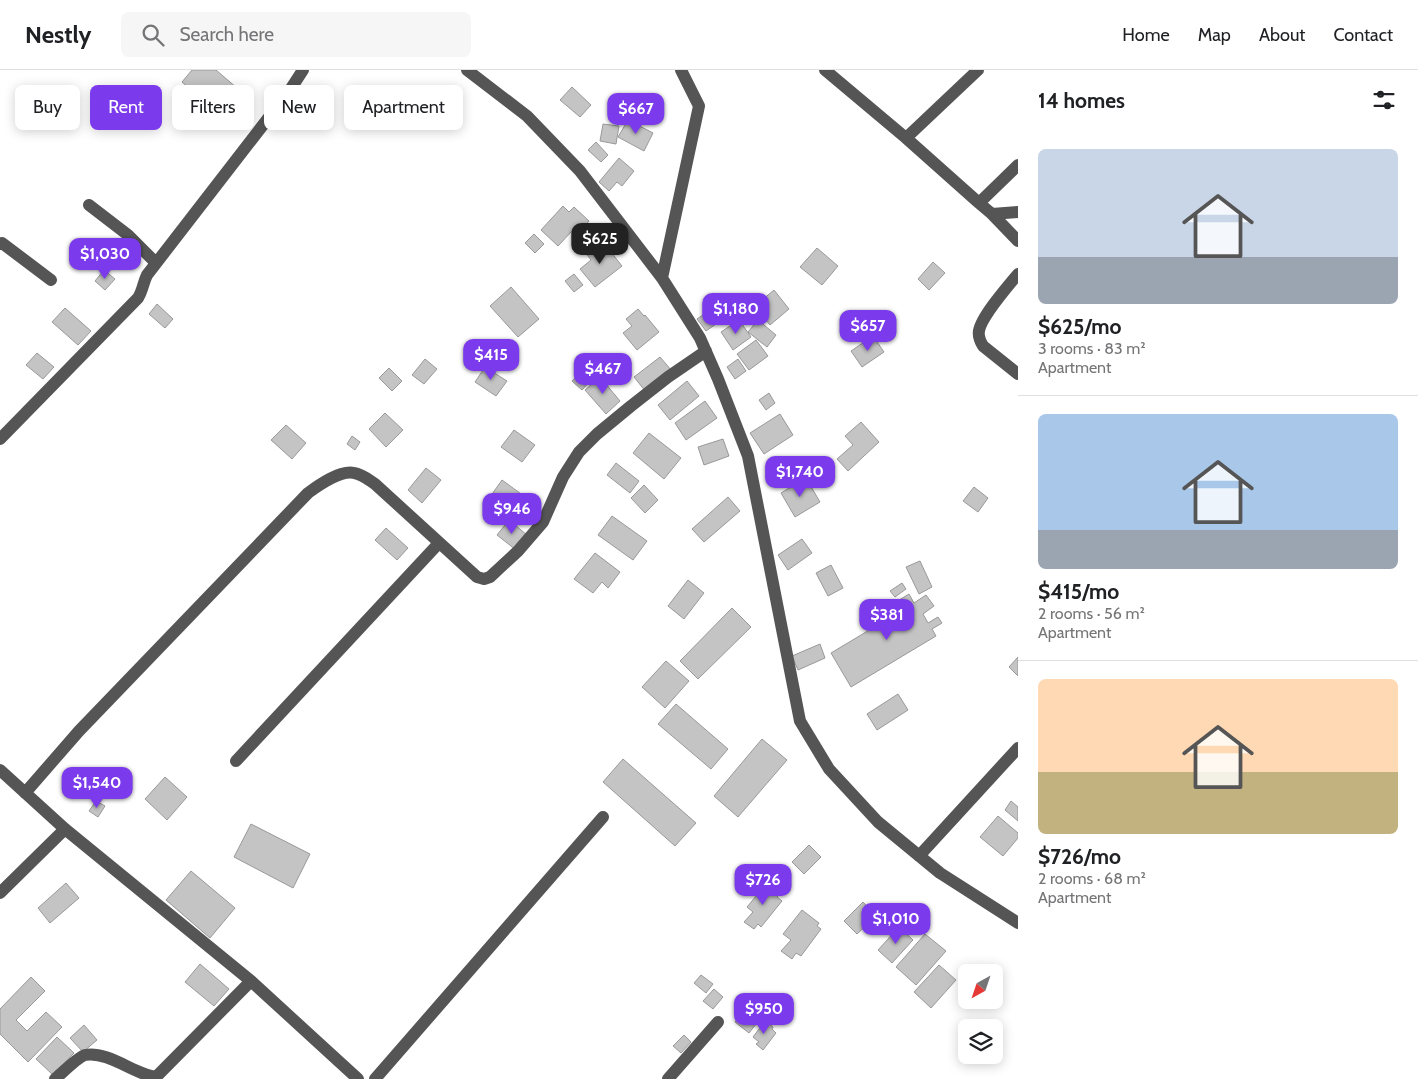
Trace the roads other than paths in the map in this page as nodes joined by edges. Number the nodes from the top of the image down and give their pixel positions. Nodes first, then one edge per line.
1 (303, 70) edge
2 (467, 70) edge
3 (681, 70) edge
4 (825, 70) edge
5 (846, 70) edge
6 (978, 70) edge
7 (836, 80) junction
8 (906, 138) junction
9 (1018, 166) edge
10 (979, 203) junction
11 (90, 204) dead end
12 (1018, 212) edge
13 (992, 214) junction
14 (1018, 241) edge
15 (0, 244) edge
16 (156, 263) junction
17 (1018, 274) edge
18 (662, 278) junction
19 (51, 280) dead end
20 (706, 351) junction
21 (1018, 374) edge
22 (0, 439) edge
23 (439, 542) junction
24 (1018, 748) edge
25 (236, 761) dead end
26 (0, 770) edge
27 (25, 793) junction
28 (603, 817) dead end
29 (65, 829) junction
30 (919, 856) junction
31 (0, 893) edge
32 (1018, 923) edge
33 (250, 980) junction
34 (718, 1022) dead end
35 (55, 1079) edge
36 (358, 1079) edge
37 (375, 1079) edge
38 (668, 1079) edge

1 - 16 street
2 - 18 street
3 - 18 street
4 - 7 street
5 - 7 street
6 - 8 street
7 - 8 street
8 - 10 street
9 - 10 street
10 - 13 street
11 - 16 street
12 - 13 street
13 - 14 street
15 - 19 street
16 - 22 street
17 - 21 street
18 - 20 street
20 - 23 street
20 - 30 street
23 - 25 street
23 - 27 street
24 - 30 street
26 - 27 street
27 - 29 street
28 - 37 street
29 - 31 street
29 - 33 street
30 - 32 street
33 - 35 street
33 - 36 street
34 - 38 street

